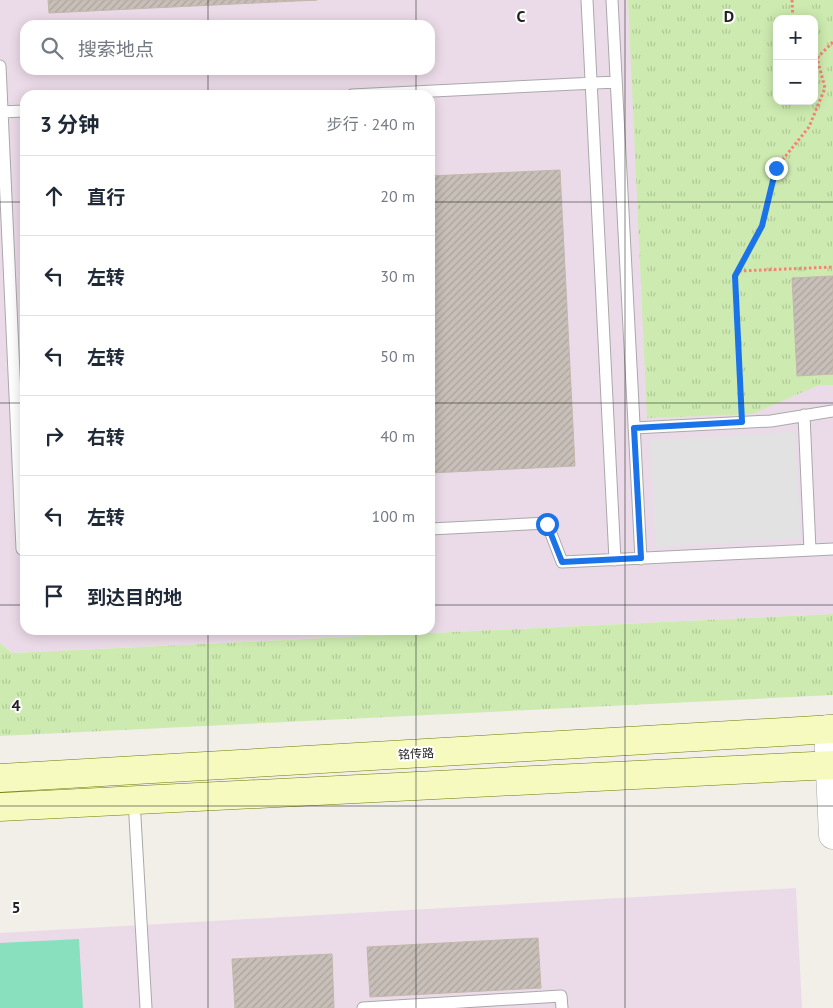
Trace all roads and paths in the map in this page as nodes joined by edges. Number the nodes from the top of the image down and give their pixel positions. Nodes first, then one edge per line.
1 (587, 0) edge
2 (612, 0) edge
3 (792, 0) edge
4 (793, 15) edge
5 (833, 42) edge
6 (818, 54) edge
7 (817, 60) edge
8 (0, 66) edge
9 (616, 82) junction
10 (591, 83) junction
11 (435, 91) edge
12 (20, 111) edge
13 (1, 112) edge
14 (833, 267) edge
15 (738, 271) junction
16 (833, 410) edge
17 (804, 416) junction
18 (742, 422) junction
19 (634, 428) junction
20 (20, 507) edge
21 (435, 529) edge
22 (833, 548) edge
23 (810, 550) junction
24 (641, 558) junction
25 (615, 560) junction
26 (831, 729) edge
27 (832, 765) edge
28 (0, 778) edge
29 (134, 800) junction
30 (0, 807) edge
31 (833, 835) edge
32 (146, 1008) edge
33 (363, 1008) edge
34 (562, 1008) edge

1 - 10 lane
2 - 9 lane
3 - 4 path
5 - 6 path
7 - 15 path
8 - 13 lane
9 - 10 lane
9 - 19 lane
10 - 11 lane
10 - 25 lane
12 - 13 lane
13 - 20 lane
14 - 15 path
15 - 18 path
16 - 17 lane
17 - 18 lane
17 - 23 lane
18 - 19 lane
19 - 24 lane
21 - 25 lane
22 - 23 lane
23 - 24 lane
24 - 25 lane
26 - 27 street
26 - 28 main road, 铭传路
27 - 29 main road
27 - 31 street
29 - 30 main road
29 - 32 lane
33 - 34 lane

